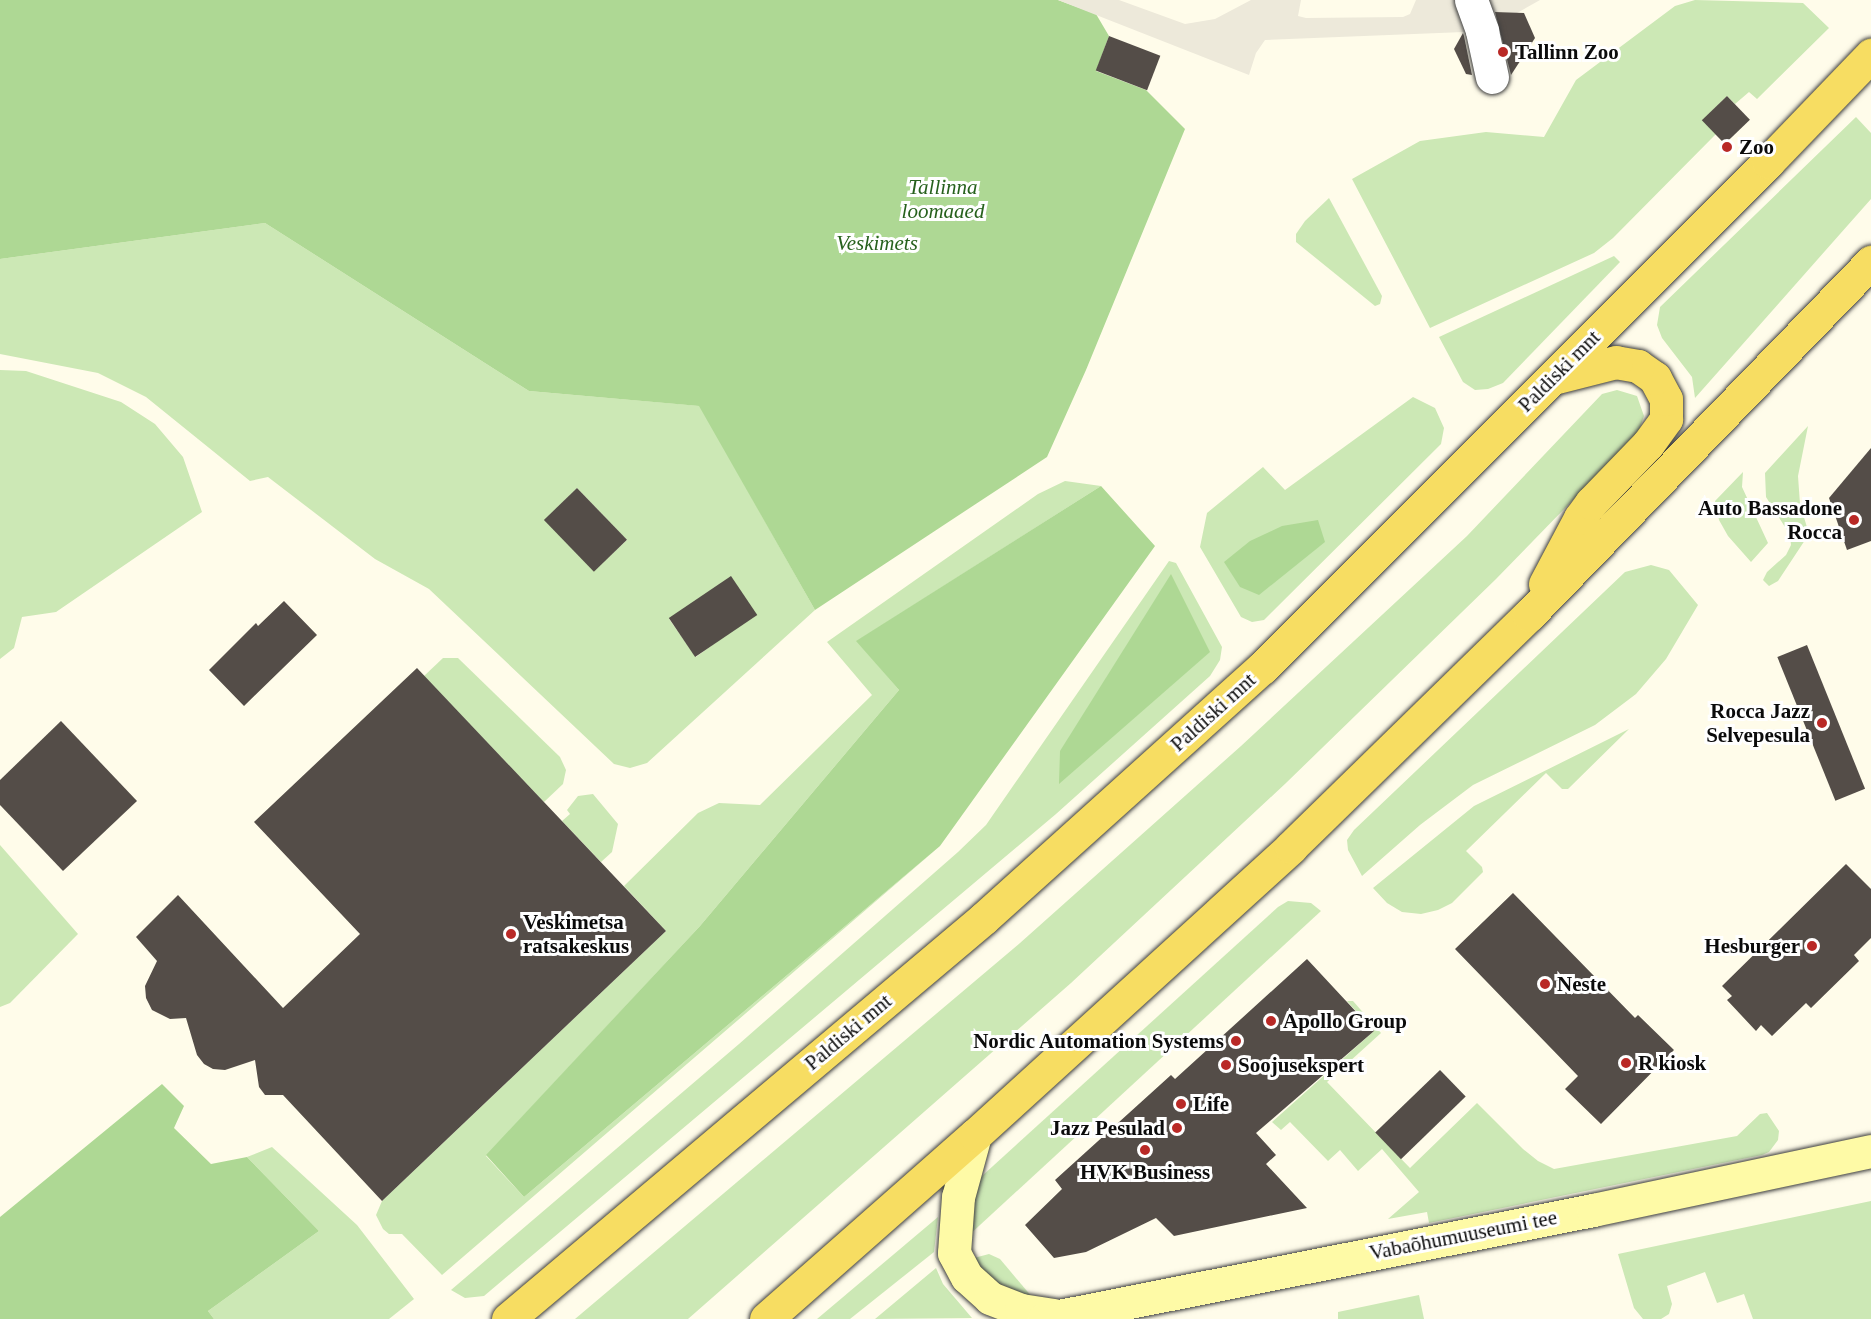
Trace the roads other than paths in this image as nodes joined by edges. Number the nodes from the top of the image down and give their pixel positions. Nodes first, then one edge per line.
1 (1471, 0) edge
2 (1871, 54) edge
3 (1492, 76) dead end
4 (1871, 262) edge
5 (1552, 378) junction
6 (1529, 615) junction
7 (975, 1135) junction
8 (1871, 1151) edge
9 (1049, 1317) edge
10 (508, 1319) edge
11 (766, 1319) edge

1 - 3 street
2 - 5 main road, Paldiski mnt
4 - 6 main road
5 - 6 main road
5 - 10 main road, Paldiski mnt
6 - 7 main road
7 - 9 street, Vabaõhumuuseumi tee
7 - 11 main road
8 - 9 street, Vabaõhumuuseumi tee

